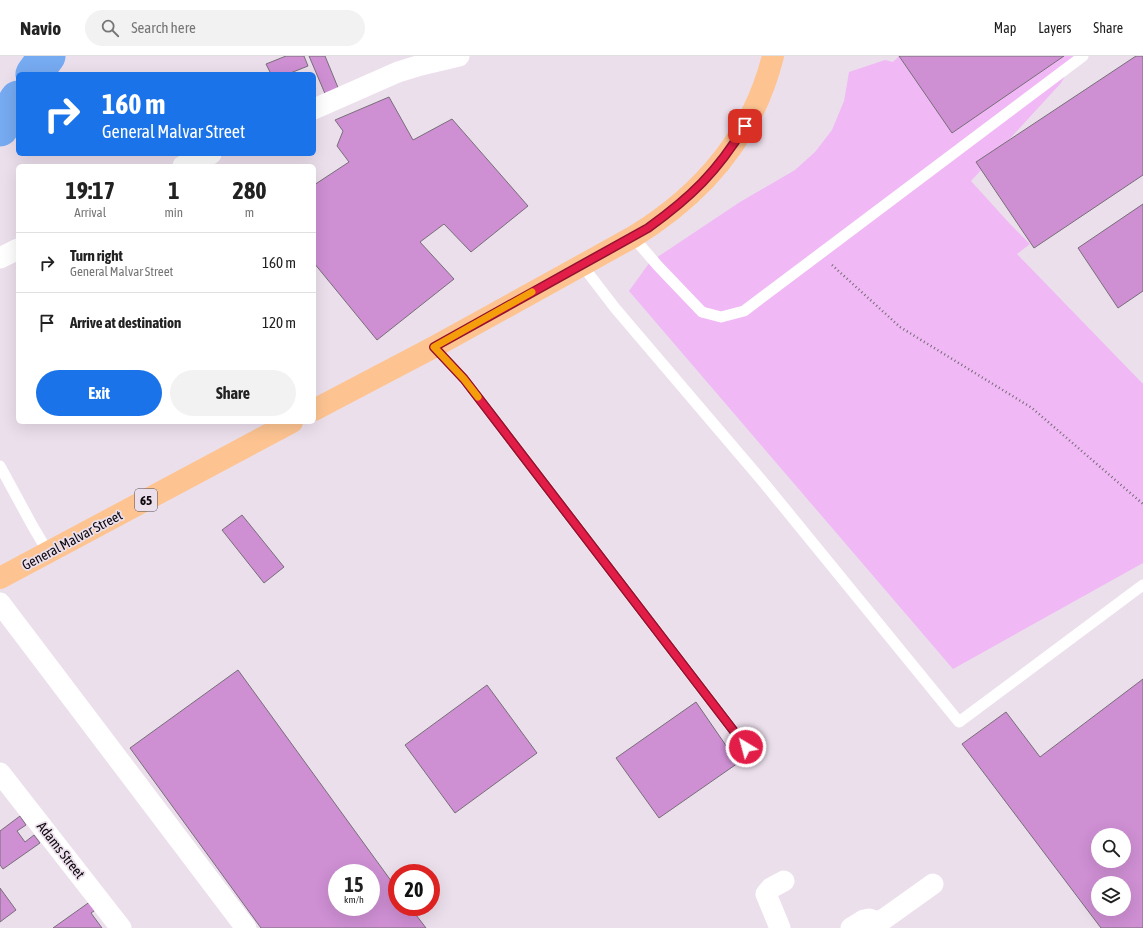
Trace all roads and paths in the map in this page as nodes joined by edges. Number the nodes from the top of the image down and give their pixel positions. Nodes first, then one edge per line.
1 (459, 56) edge
2 (773, 56) edge
3 (1082, 56) edge
4 (316, 108) edge
5 (206, 156) edge
6 (188, 164) edge
7 (633, 237) junction
8 (16, 249) edge
9 (820, 254) junction
10 (0, 258) edge
11 (582, 265) junction
12 (434, 347) junction
13 (316, 409) edge
14 (288, 424) edge
15 (0, 466) edge
16 (1143, 504) edge
17 (48, 552) junction
18 (0, 578) edge
19 (1143, 585) edge
20 (0, 603) edge
21 (746, 747) dead end
22 (0, 773) edge
23 (784, 881) dead end
24 (933, 884) dead end
25 (122, 928) edge
26 (246, 928) edge
27 (780, 928) edge
28 (851, 928) edge

1 - 4 street
2 - 7 highway
3 - 9 lane
5 - 6 street
7 - 9 lane
7 - 11 highway
8 - 10 street
9 - 16 path
11 - 12 highway
11 - 19 lane
12 - 13 highway
12 - 21 lane
14 - 17 highway, General Malvar Street / 65
15 - 17 lane
17 - 18 highway, General Malvar Street / 65
20 - 26 street
22 - 25 street, Adams Street
23 - 27 street
24 - 28 street

